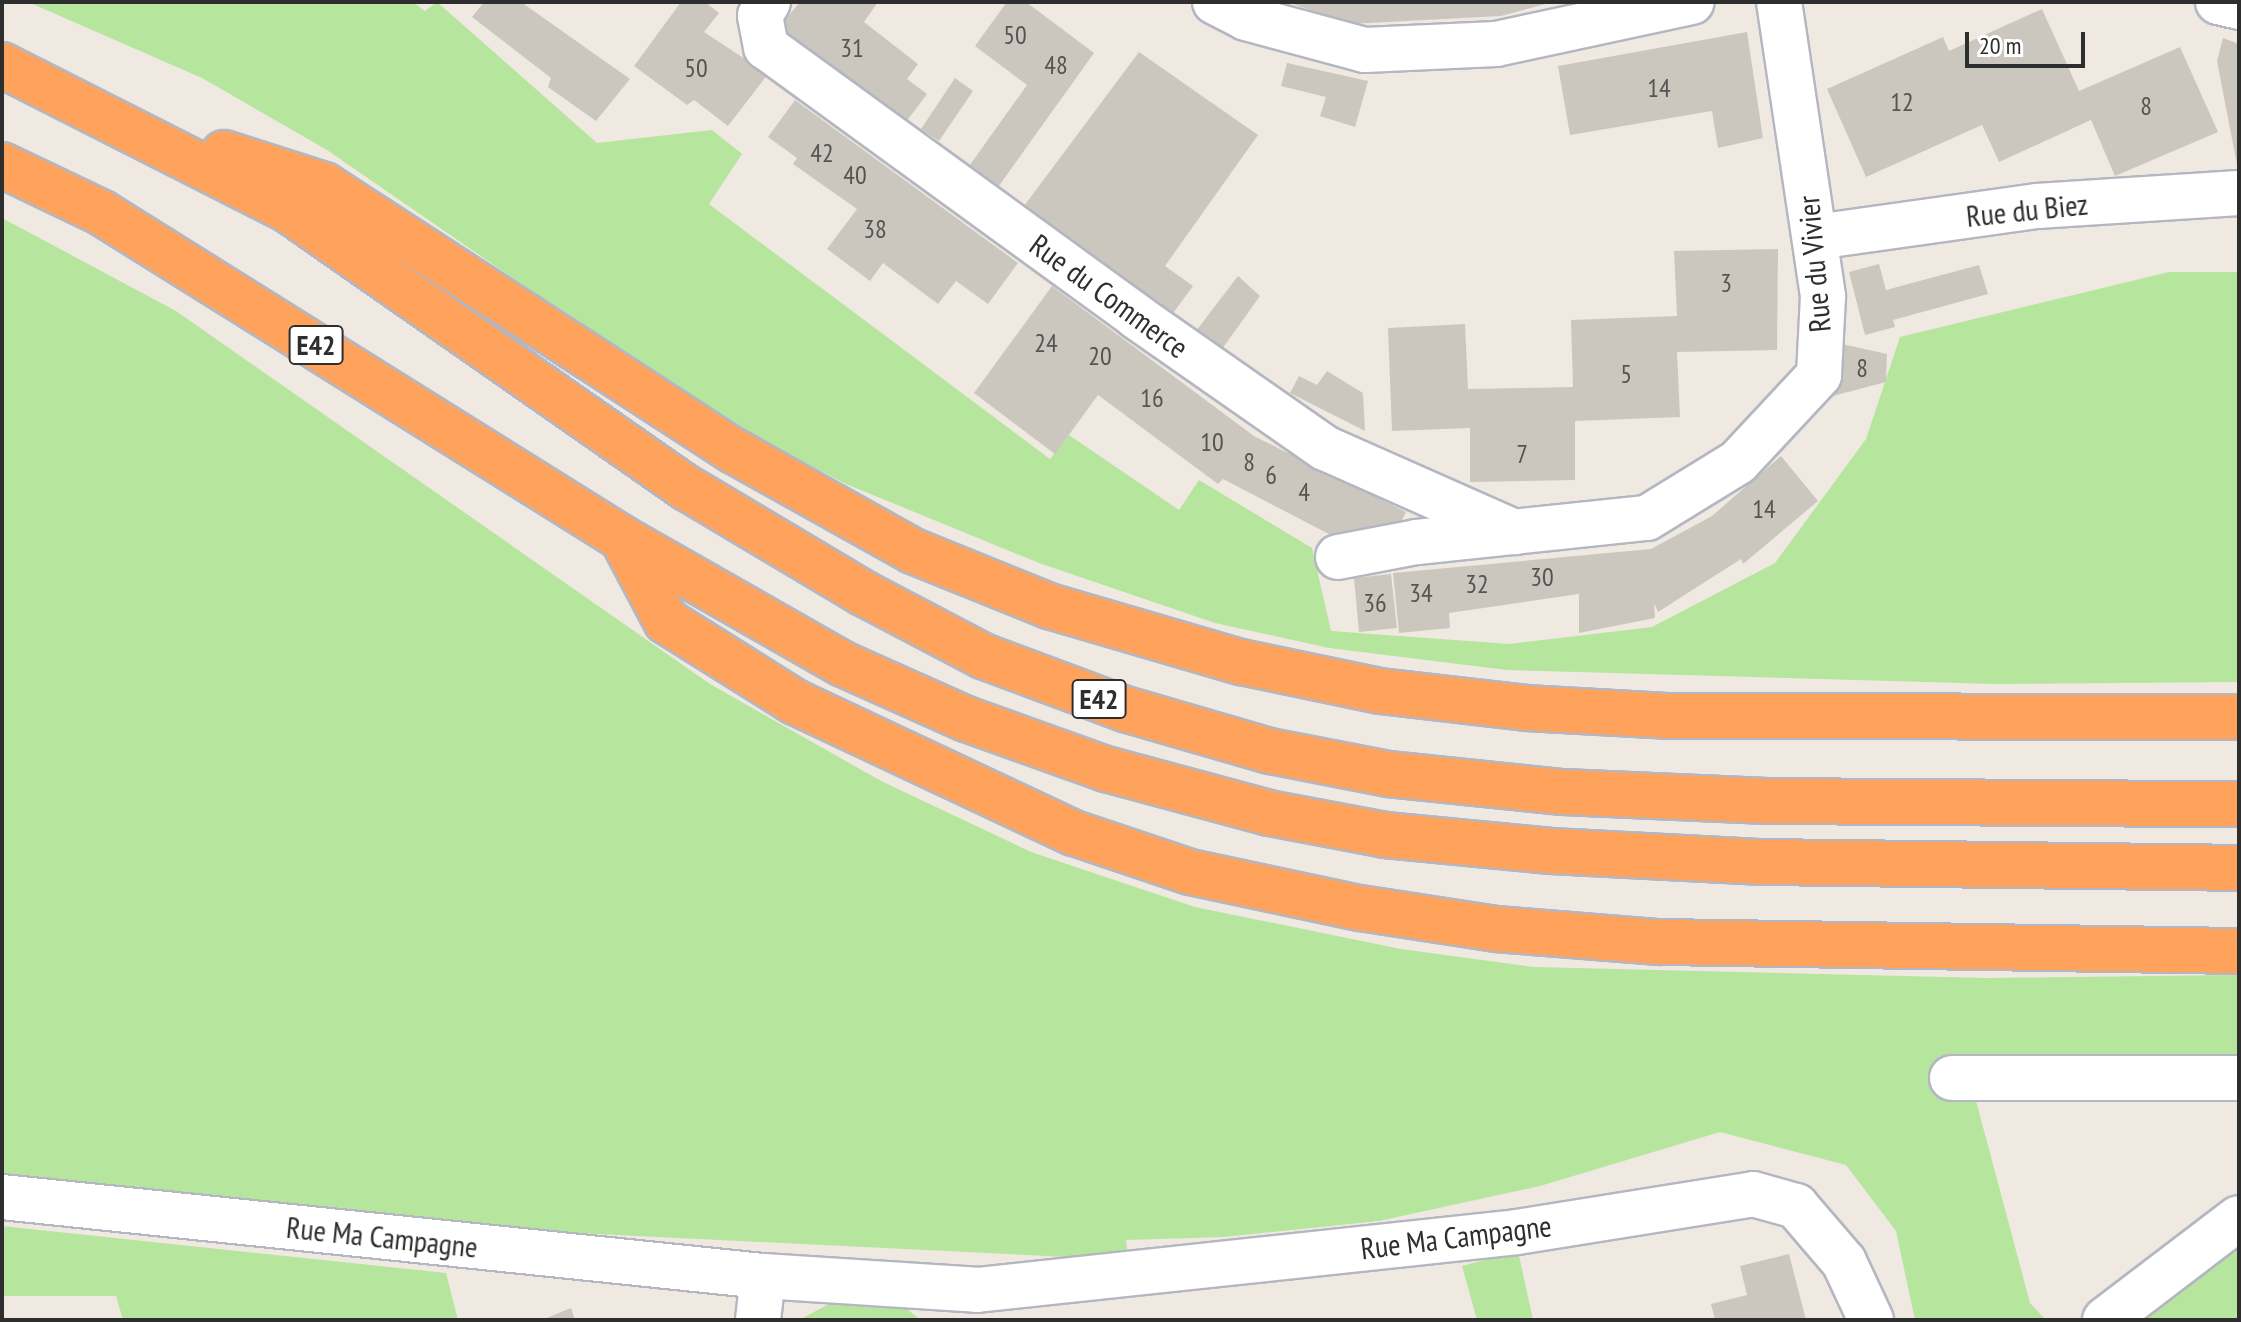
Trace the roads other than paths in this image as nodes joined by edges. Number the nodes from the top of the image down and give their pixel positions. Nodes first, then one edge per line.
1 (768, 2) edge
2 (1215, 2) edge
3 (1692, 2) edge
4 (1779, 2) edge
5 (2218, 2) edge
6 (2239, 7) edge
7 (2, 65) edge
8 (111, 117) junction
9 (2, 165) edge
10 (2239, 193) edge
11 (1816, 237) junction
12 (1515, 532) junction
13 (622, 538) junction
14 (1338, 557) dead end
15 (2239, 717) edge
16 (2239, 804) edge
17 (2239, 868) edge
18 (2239, 951) edge
19 (1952, 1078) dead end
20 (2239, 1078) edge
21 (2, 1197) edge
22 (2239, 1218) edge
23 (763, 1276) junction
24 (976, 1305) edge
25 (758, 1320) edge
26 (1871, 1320) edge
27 (2105, 1320) edge

1 - 12 street, Rue du Commerce
2 - 3 street
4 - 11 street, Rue du Vivier
5 - 6 street
7 - 8 highway, E42
8 - 15 highway
8 - 16 highway, E42
9 - 13 highway, E42
10 - 11 street, Rue du Biez
11 - 12 street, Rue du Vivier
12 - 14 street, Rue du Vivier
13 - 17 highway, E42
13 - 18 highway
19 - 20 street
21 - 23 street, Rue Ma Campagne
22 - 27 street
23 - 24 street, Rue Ma Campagne
23 - 25 street
24 - 26 street, Rue Ma Campagne

